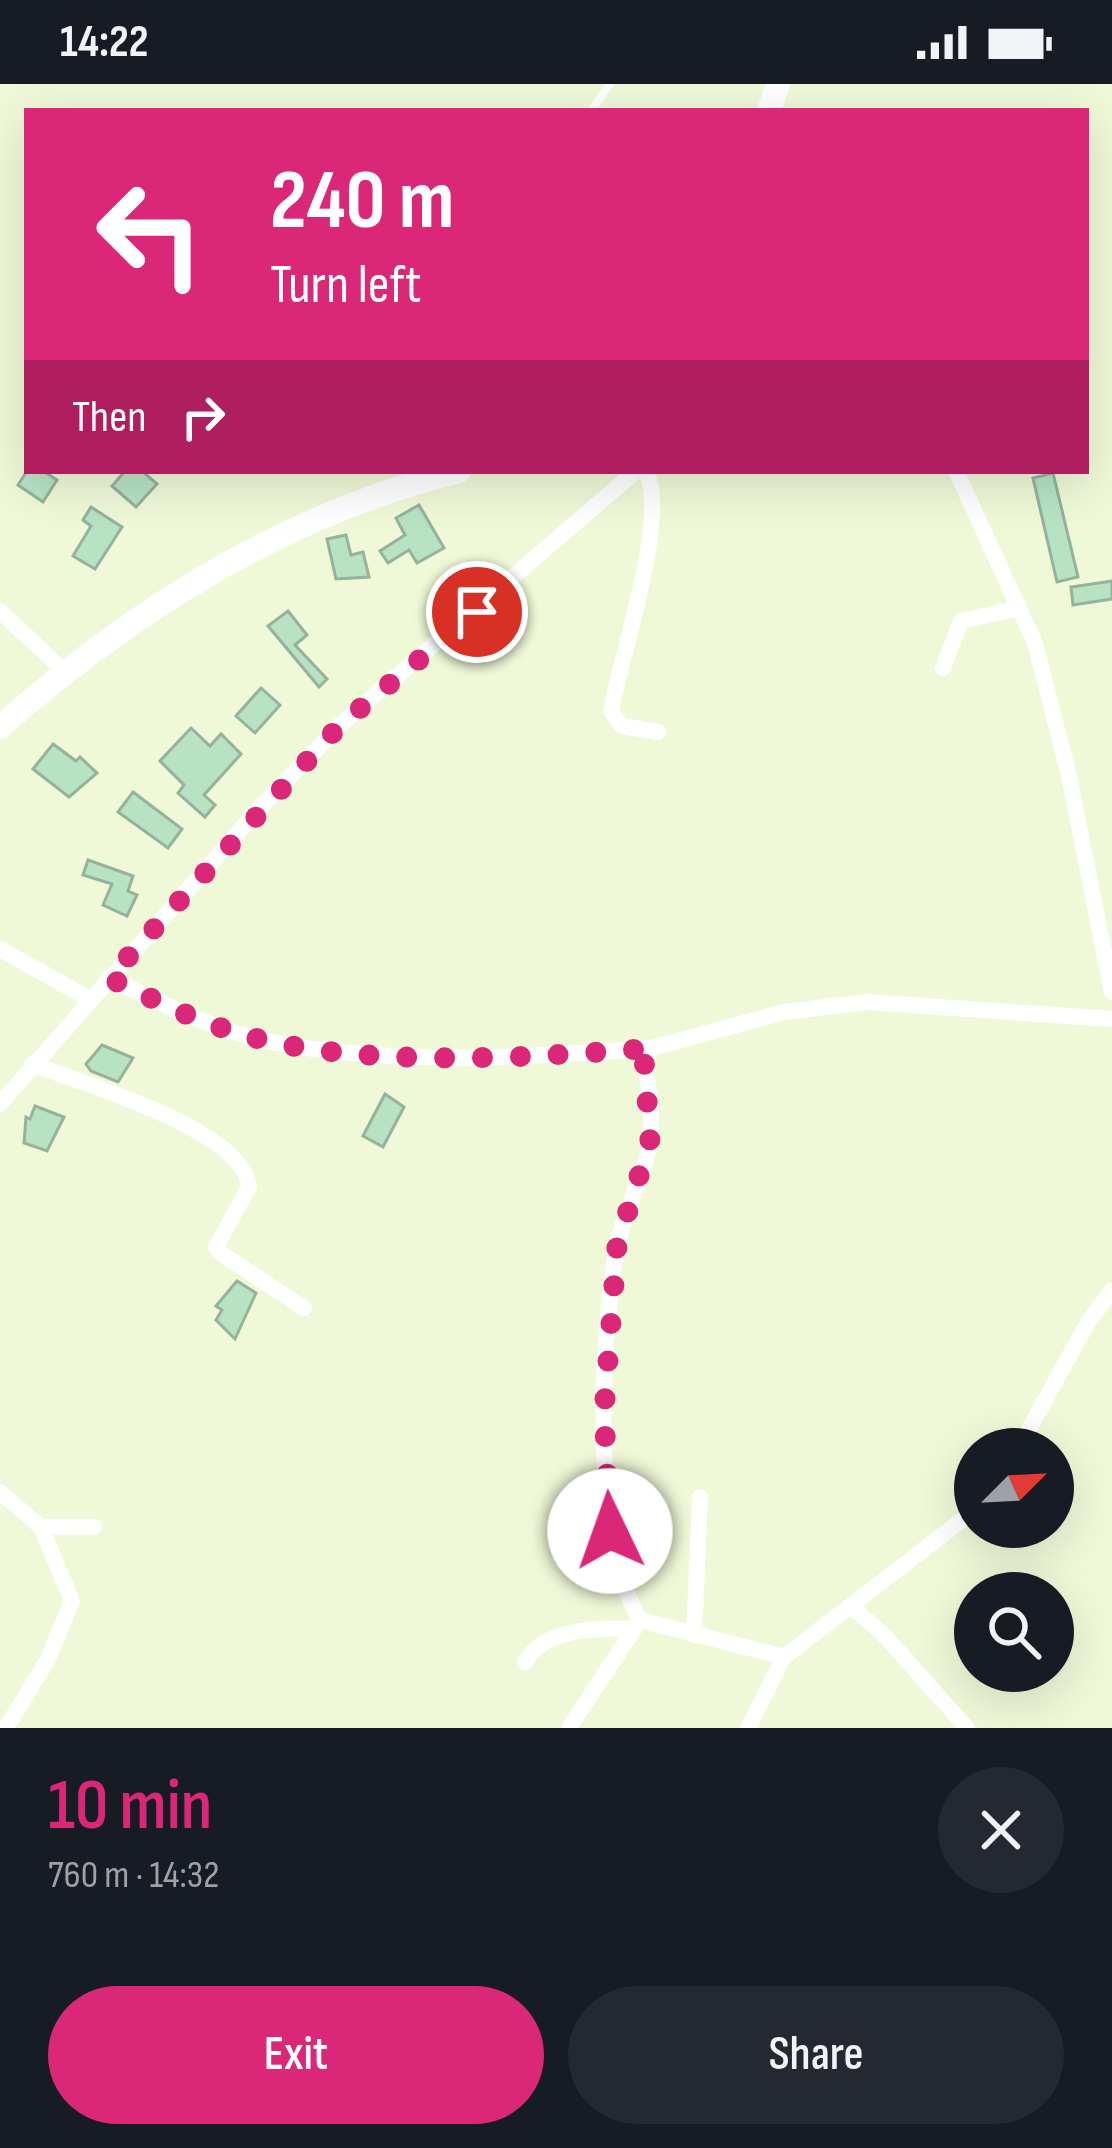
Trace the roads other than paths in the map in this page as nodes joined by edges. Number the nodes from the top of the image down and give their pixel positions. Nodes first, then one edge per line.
1 (448, 474) edge
2 (632, 474) edge
3 (647, 474) edge
4 (957, 474) edge
5 (1019, 608) junction
6 (0, 611) edge
7 (943, 668) dead end
8 (65, 672) junction
9 (0, 727) edge
10 (658, 732) dead end
11 (0, 950) edge
12 (109, 978) junction
13 (1112, 992) edge
14 (90, 1000) junction
15 (1112, 1019) edge
16 (652, 1048) junction
17 (32, 1064) junction
18 (0, 1104) edge
19 (1112, 1290) edge
20 (304, 1308) dead end
21 (1030, 1428) edge
22 (0, 1492) edge
23 (700, 1497) dead end
24 (41, 1527) junction
25 (94, 1527) dead end
26 (954, 1527) edge
27 (852, 1607) junction
28 (635, 1625) junction
29 (694, 1635) junction
30 (784, 1657) junction
31 (525, 1663) dead end
32 (6, 1728) edge
33 (569, 1728) edge
34 (748, 1728) edge
35 (967, 1728) edge

1 - 8 street
2 - 12 street
3 - 10 street
4 - 5 street
5 - 7 street
5 - 13 street
6 - 8 street
8 - 9 street
11 - 14 street
12 - 14 street
12 - 16 street
14 - 17 street
15 - 16 street
16 - 28 street
17 - 18 street
17 - 20 street
19 - 21 street
22 - 24 street
23 - 29 street
24 - 25 street
24 - 32 street
26 - 27 street
27 - 30 street
27 - 35 street
28 - 29 street
28 - 31 street
28 - 33 street
29 - 30 street
30 - 34 street

